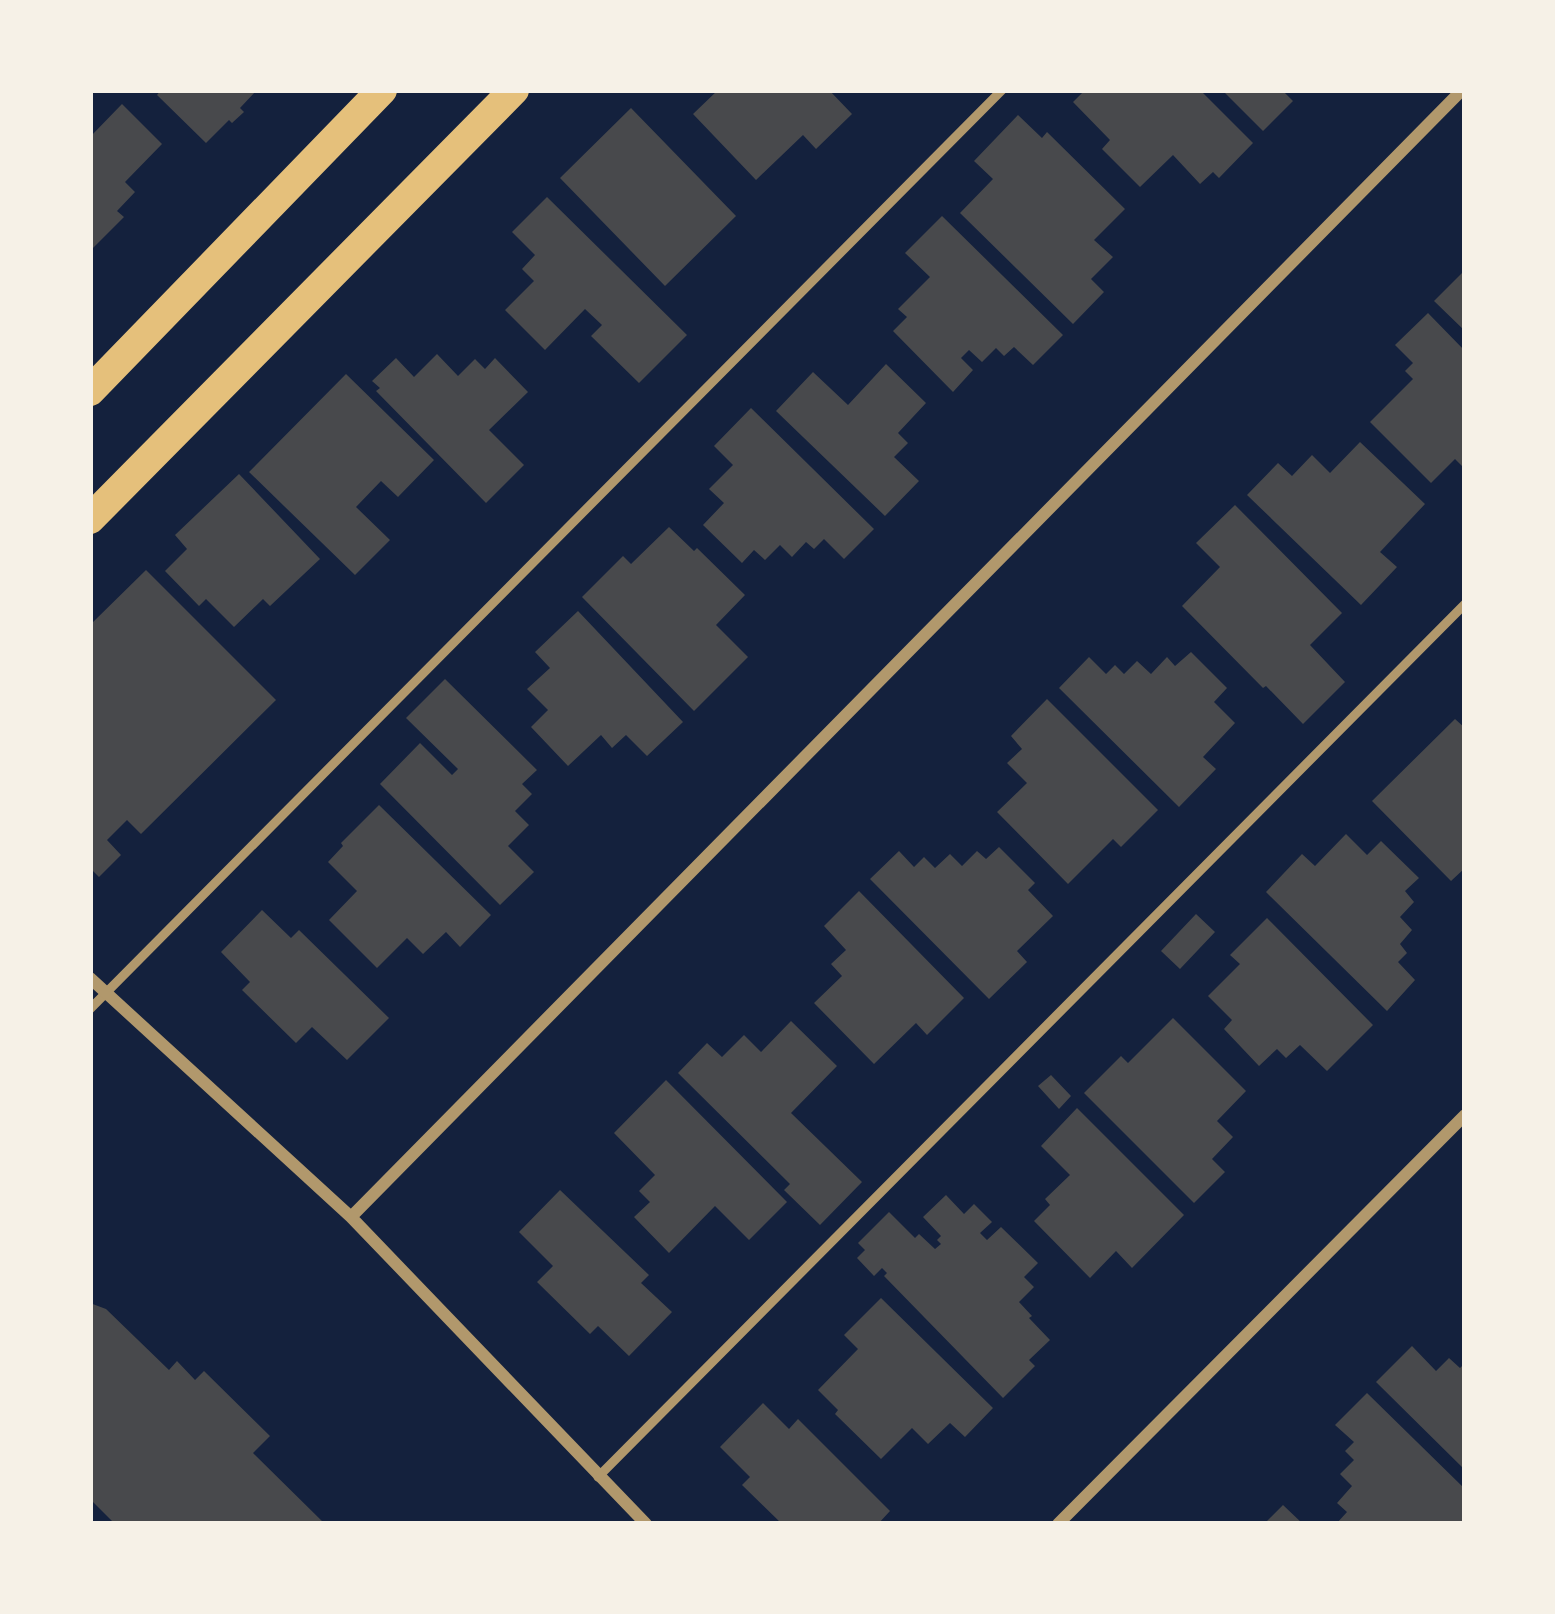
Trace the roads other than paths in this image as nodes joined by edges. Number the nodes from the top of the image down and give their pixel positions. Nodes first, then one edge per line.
1 (382, 90) edge
2 (514, 90) edge
3 (1002, 90) edge
4 (1462, 90) edge
5 (90, 391) edge
6 (90, 519) edge
7 (1465, 604) edge
8 (90, 978) edge
9 (106, 993) junction
10 (90, 1009) edge
11 (1465, 1115) edge
12 (351, 1216) junction
13 (598, 1477) junction
14 (646, 1524) edge
15 (1058, 1524) edge

1 - 5 main road
2 - 6 main road
3 - 9 lane
4 - 12 street
7 - 13 lane
8 - 9 street
9 - 10 lane
9 - 12 street
11 - 15 street
12 - 13 street
13 - 14 street

